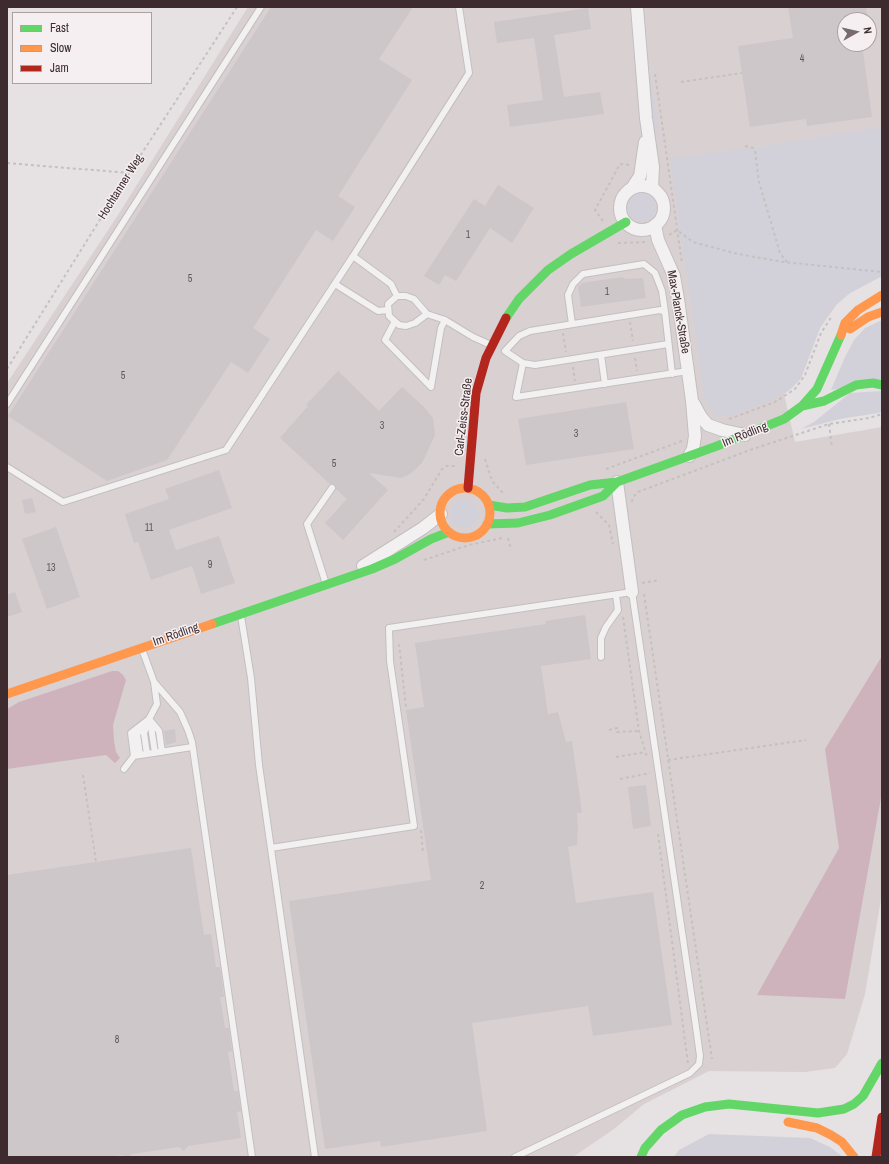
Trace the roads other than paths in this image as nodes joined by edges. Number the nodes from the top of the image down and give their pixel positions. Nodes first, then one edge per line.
1 (261, 7) edge
2 (459, 7) edge
3 (637, 7) edge
4 (648, 167) junction
5 (632, 188) junction
6 (652, 188) junction
7 (626, 222) junction
8 (655, 225) junction
9 (353, 256) junction
10 (335, 284) junction
11 (882, 295) edge
12 (397, 296) junction
13 (388, 310) junction
14 (663, 311) junction
15 (882, 312) edge
16 (427, 314) junction
17 (445, 320) junction
18 (394, 323) junction
19 (572, 324) junction
20 (838, 343) junction
21 (668, 344) junction
22 (491, 345) junction
23 (505, 351) junction
24 (601, 355) junction
25 (523, 363) junction
26 (688, 371) junction
27 (672, 374) junction
28 (605, 384) junction
29 (882, 385) edge
30 (692, 401) junction
31 (7, 404) edge
32 (802, 406) junction
33 (746, 435) junction
34 (689, 456) junction
35 (7, 467) edge
36 (617, 482) junction
37 (332, 488) dead end
38 (468, 488) junction
39 (594, 503) junction
40 (489, 505) junction
41 (440, 514) junction
42 (622, 519) junction
43 (487, 524) junction
44 (449, 532) junction
45 (346, 577) junction
46 (326, 584) junction
47 (637, 592) junction
48 (616, 595) junction
49 (241, 613) junction
50 (141, 647) junction
51 (601, 657) dead end
52 (154, 682) junction
53 (7, 694) edge
54 (169, 699) junction
55 (157, 704) junction
56 (150, 719) junction
57 (192, 748) junction
58 (162, 752) junction
59 (155, 753) junction
60 (147, 754) junction
61 (137, 756) junction
62 (124, 769) dead end
63 (271, 848) junction
64 (882, 1063) edge
65 (882, 1116) edge
66 (778, 1121) dead end
67 (252, 1157) edge
68 (315, 1157) edge
69 (515, 1157) edge
70 (640, 1157) edge
71 (854, 1157) edge
72 (876, 1157) edge

1 - 31 lane
2 - 9 lane
3 - 4 street
4 - 5 street
4 - 6 street
5 - 6 street
5 - 7 street
6 - 8 street
7 - 8 street
7 - 22 main road, Carl-Zeiss-Straße
8 - 26 street, Max-Planck-Straße
9 - 10 lane
9 - 12 lane
10 - 13 lane
10 - 35 lane
11 - 20 main road, Im Rödling
12 - 13 lane
12 - 16 lane
13 - 18 lane
14 - 19 lane
14 - 19 lane
14 - 21 lane
15 - 20 main road, Im Rödling
16 - 17 lane
16 - 18 lane
17 - 18 lane
17 - 22 lane
19 - 23 lane
20 - 32 main road, Im Rödling
21 - 24 lane
21 - 27 lane
22 - 23 lane
22 - 38 main road, Carl-Zeiss-Straße
23 - 25 lane
24 - 25 lane
24 - 28 lane
25 - 28 lane
26 - 27 lane
26 - 30 street, Max-Planck-Straße
27 - 28 lane
29 - 32 main road
30 - 33 street, Max-Planck-Straße
30 - 34 street, Max-Planck-Straße
32 - 33 main road, Im Rödling
33 - 34 main road, Im Rödling
34 - 36 main road, Im Rödling
36 - 39 main road, Im Rödling
36 - 40 main road, Im Rödling
36 - 42 street
37 - 46 lane
38 - 40 main road
38 - 41 main road, Im Rödling
39 - 42 street
39 - 43 main road, Im Rödling
40 - 43 main road
41 - 44 main road
41 - 45 street, Im Rödling
42 - 47 street
43 - 44 main road
44 - 45 main road, Im Rödling
45 - 46 main road, Im Rödling
46 - 49 main road, Im Rödling
47 - 48 lane
47 - 69 lane
48 - 51 lane
48 - 63 lane
49 - 50 main road, Im Rödling
49 - 63 lane
50 - 52 lane
50 - 53 main road, Im Rödling
52 - 54 lane
52 - 55 lane
54 - 55 lane
54 - 57 lane
55 - 56 lane
56 - 58 lane
56 - 59 lane
56 - 60 lane
56 - 61 lane
57 - 58 lane
57 - 67 lane
58 - 59 lane
59 - 60 lane
60 - 61 lane
61 - 62 lane
63 - 68 lane
64 - 70 main road
65 - 72 main road
66 - 71 main road

